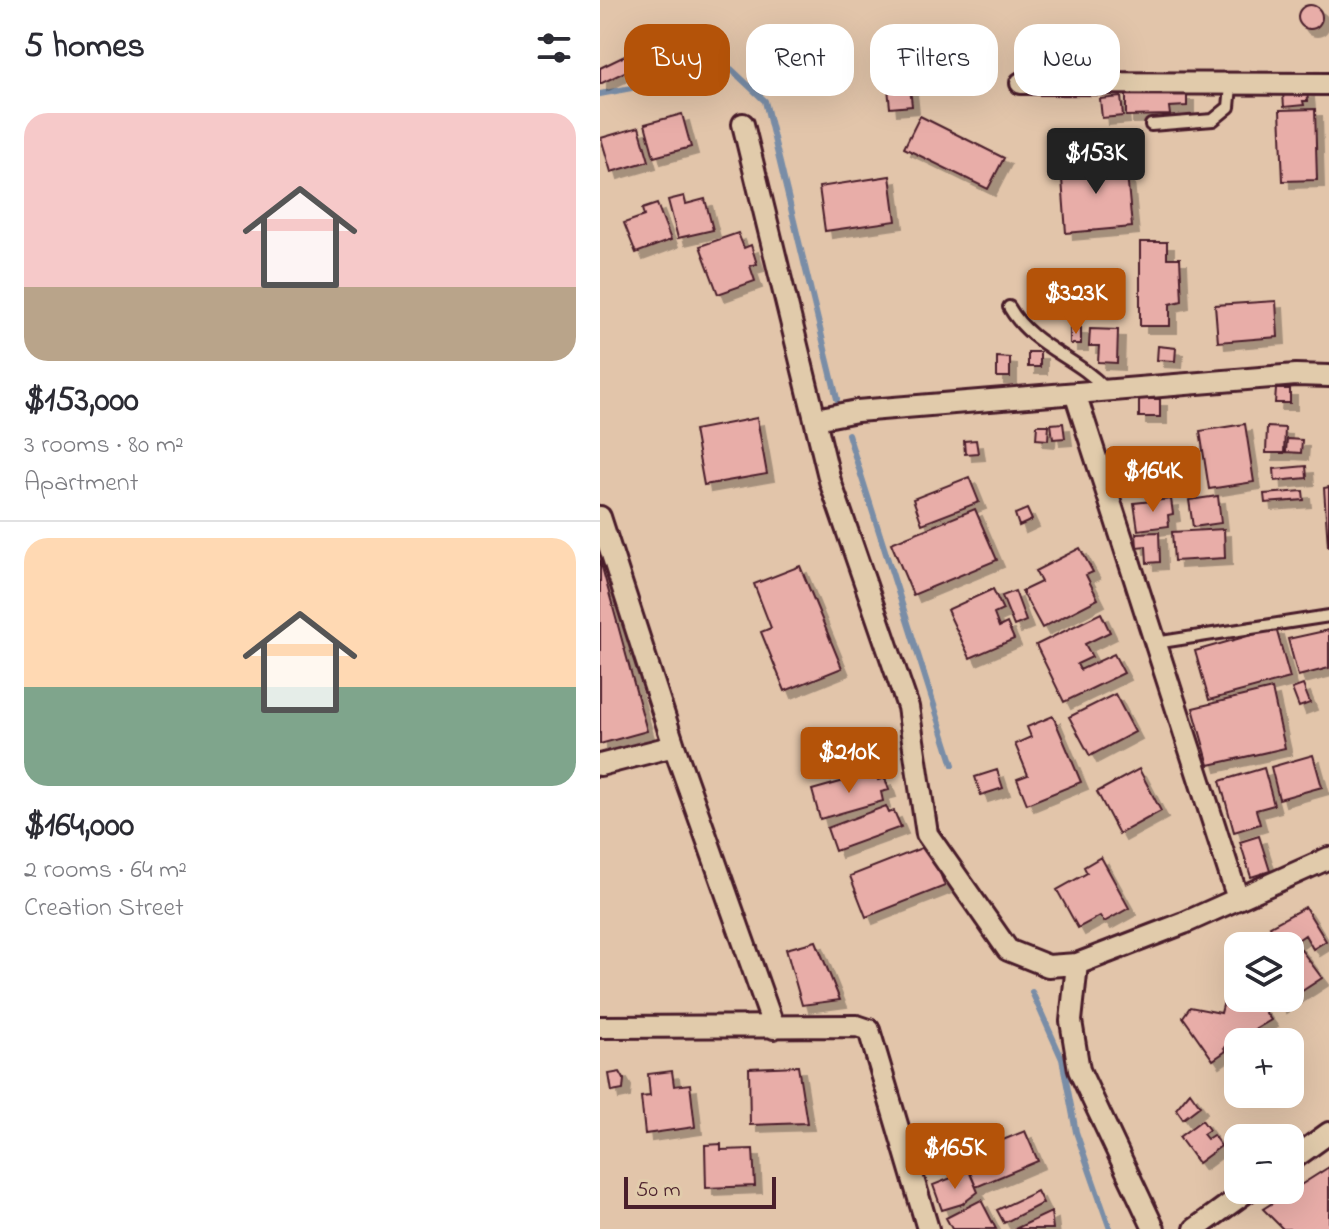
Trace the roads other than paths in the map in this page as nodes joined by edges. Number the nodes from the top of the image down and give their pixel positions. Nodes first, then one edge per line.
1 (1120, 84) edge
2 (1329, 84) edge
3 (1231, 86) junction
4 (743, 124) dead end
5 (1151, 125) dead end
6 (1009, 307) dead end
7 (1329, 376) edge
8 (1107, 390) junction
9 (1075, 393) junction
10 (816, 419) junction
11 (602, 528) edge
12 (1329, 616) edge
13 (1155, 643) junction
14 (674, 746) junction
15 (600, 765) edge
16 (1329, 858) edge
17 (1238, 899) junction
18 (1077, 964) junction
19 (600, 1027) edge
20 (774, 1028) junction
21 (1329, 1133) edge
22 (1304, 1151) edge
23 (1230, 1204) edge
24 (928, 1229) edge
25 (1154, 1229) edge
26 (1195, 1229) edge

1 - 3 street
2 - 3 street
3 - 5 lane
4 - 10 street
6 - 8 lane
7 - 8 street
8 - 9 street
9 - 10 street
9 - 13 street
10 - 18 street
11 - 14 street
12 - 13 lane
13 - 17 street
14 - 15 street
14 - 20 street
16 - 17 street
17 - 18 street
18 - 25 street
19 - 20 street
20 - 24 street
21 - 22 street
23 - 26 street

